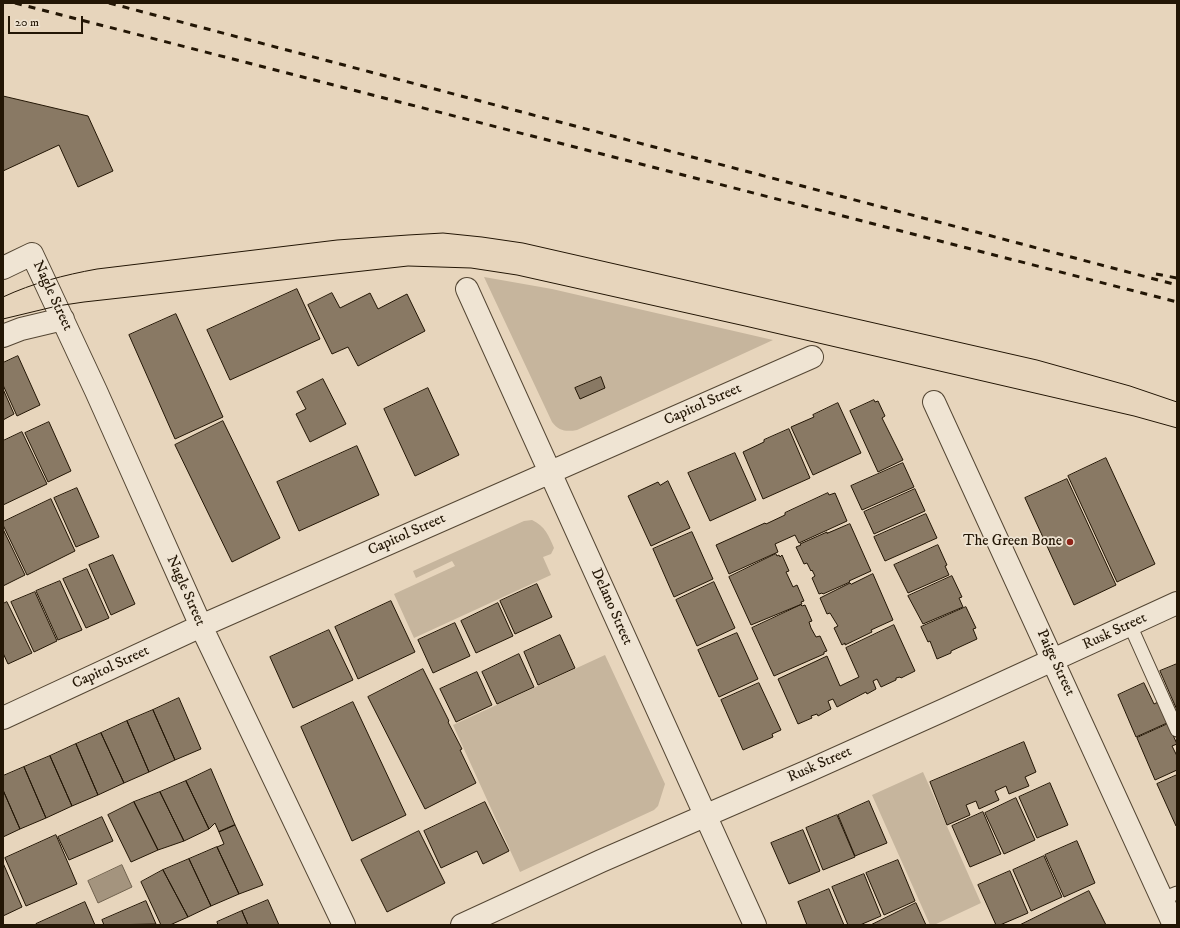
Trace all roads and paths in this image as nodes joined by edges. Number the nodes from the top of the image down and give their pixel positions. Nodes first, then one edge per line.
1 (3, 268) edge
2 (467, 289) dead end
3 (63, 319) junction
4 (3, 336) edge
5 (812, 357) dead end
6 (934, 402) dead end
7 (550, 472) junction
8 (1177, 603) edge
9 (1130, 625) junction
10 (201, 626) junction
11 (1054, 660) junction
12 (3, 718) edge
13 (1177, 730) edge
14 (706, 816) junction
15 (1170, 896) edge
16 (344, 925) edge
17 (462, 925) edge
18 (755, 925) edge
19 (1174, 925) edge

1 - 3 street, Nagle Street
2 - 7 street, Delano Street
3 - 4 street
3 - 10 street, Nagle Street
5 - 7 street, Capitol Street
6 - 11 street, Paige Street
7 - 10 street, Capitol Street
7 - 14 street, Delano Street
8 - 9 street, Rusk Street
9 - 11 street, Rusk Street
9 - 13 lane
10 - 12 street, Capitol Street
10 - 16 street, Nagle Street
11 - 14 street, Rusk Street
11 - 15 street, Paige Street
14 - 17 street, Rusk Street
14 - 18 street, Delano Street
15 - 19 street, Paige Street

